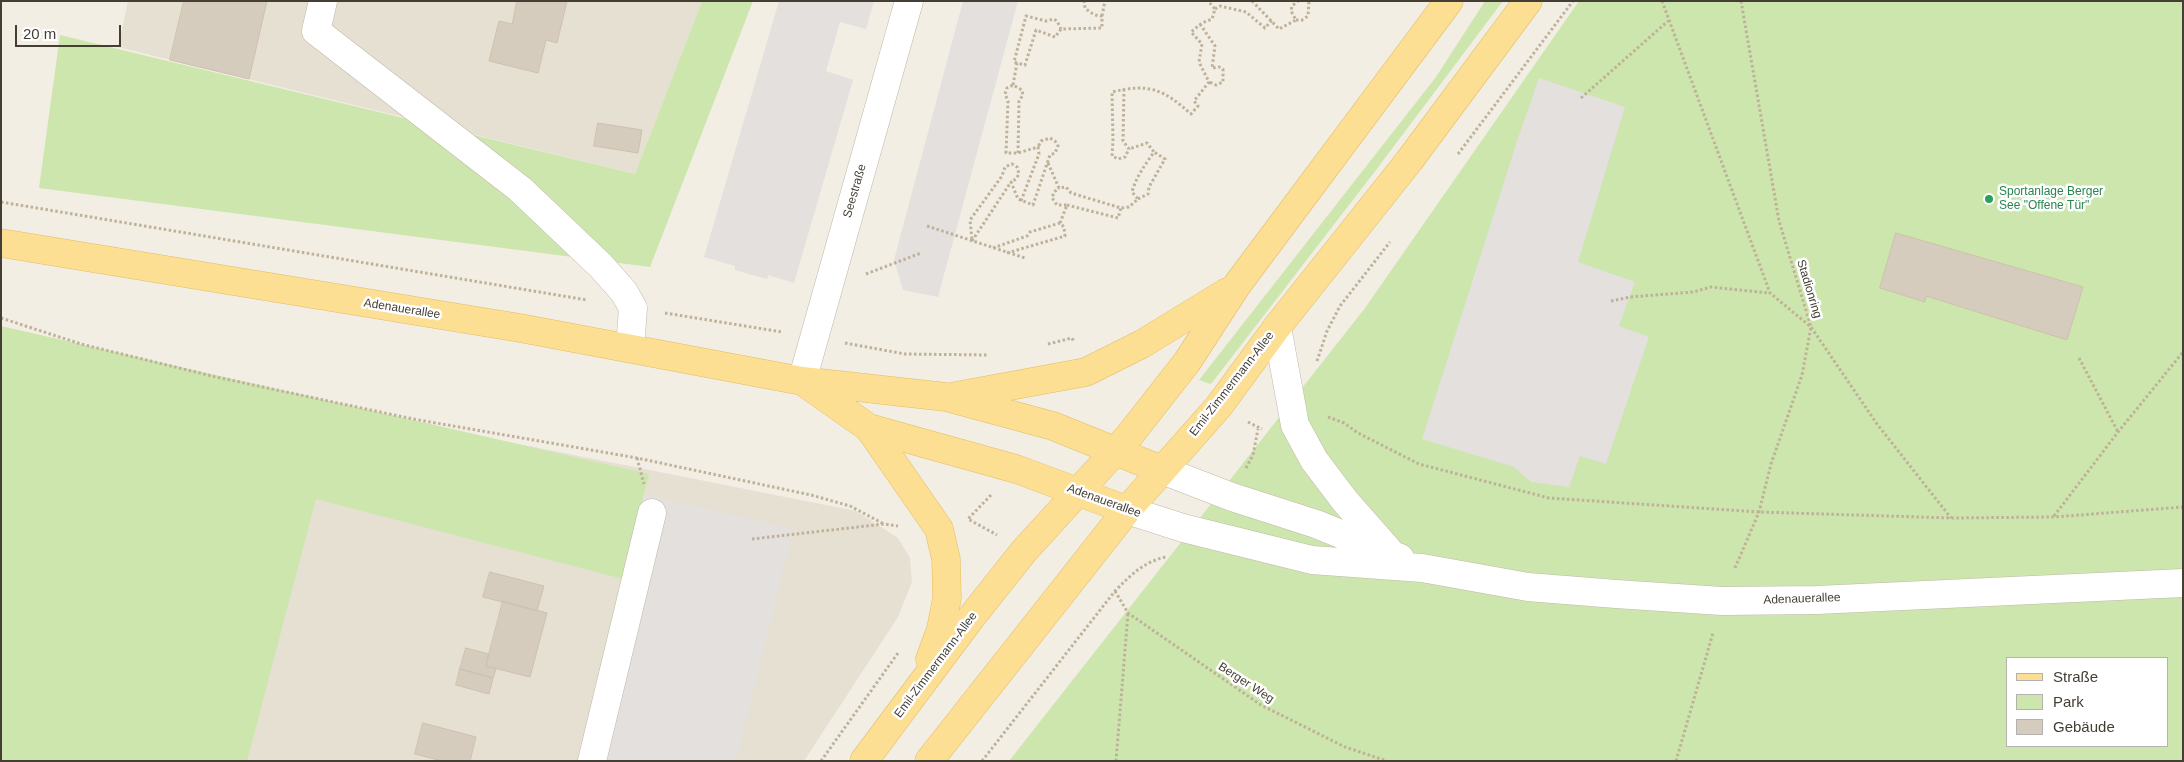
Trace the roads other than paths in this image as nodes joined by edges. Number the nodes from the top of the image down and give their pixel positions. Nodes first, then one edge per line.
1 (323, 1) edge
2 (909, 1) edge
3 (1449, 1) edge
4 (1528, 1) edge
5 (1, 243) edge
6 (1237, 285) junction
7 (1277, 327) junction
8 (630, 348) junction
9 (802, 381) junction
10 (946, 397) junction
11 (869, 428) junction
12 (1113, 451) junction
13 (1162, 470) junction
14 (1077, 490) junction
15 (1127, 510) junction
16 (652, 513) dead end
17 (1393, 556) junction
18 (1422, 568) junction
19 (2183, 582) edge
20 (920, 685) junction
21 (592, 761) edge
22 (864, 761) edge
23 (929, 761) edge

1 - 8 street
2 - 9 street, Seestraße
3 - 6 main road, Emil-Zimmermann-Allee
4 - 7 main road, Emil-Zimmermann-Allee
5 - 8 main road, Adenauerallee
6 - 10 main road
6 - 12 main road, Emil-Zimmermann-Allee
7 - 13 main road, Emil-Zimmermann-Allee
7 - 17 street
8 - 9 main road, Adenauerallee
9 - 10 main road, Adenauerallee
9 - 11 main road, Adenauerallee
10 - 12 main road, Adenauerallee
11 - 14 main road, Adenauerallee
11 - 20 main road
12 - 13 main road, Adenauerallee
12 - 14 main road, Emil-Zimmermann-Allee
13 - 15 main road, Emil-Zimmermann-Allee
13 - 17 street, Adenauerallee
14 - 15 main road, Adenauerallee
14 - 20 main road, Emil-Zimmermann-Allee
15 - 18 street, Adenauerallee
15 - 23 main road, Emil-Zimmermann-Allee
16 - 21 street
17 - 18 street, Adenauerallee
18 - 19 street, Adenauerallee
20 - 22 main road, Emil-Zimmermann-Allee

